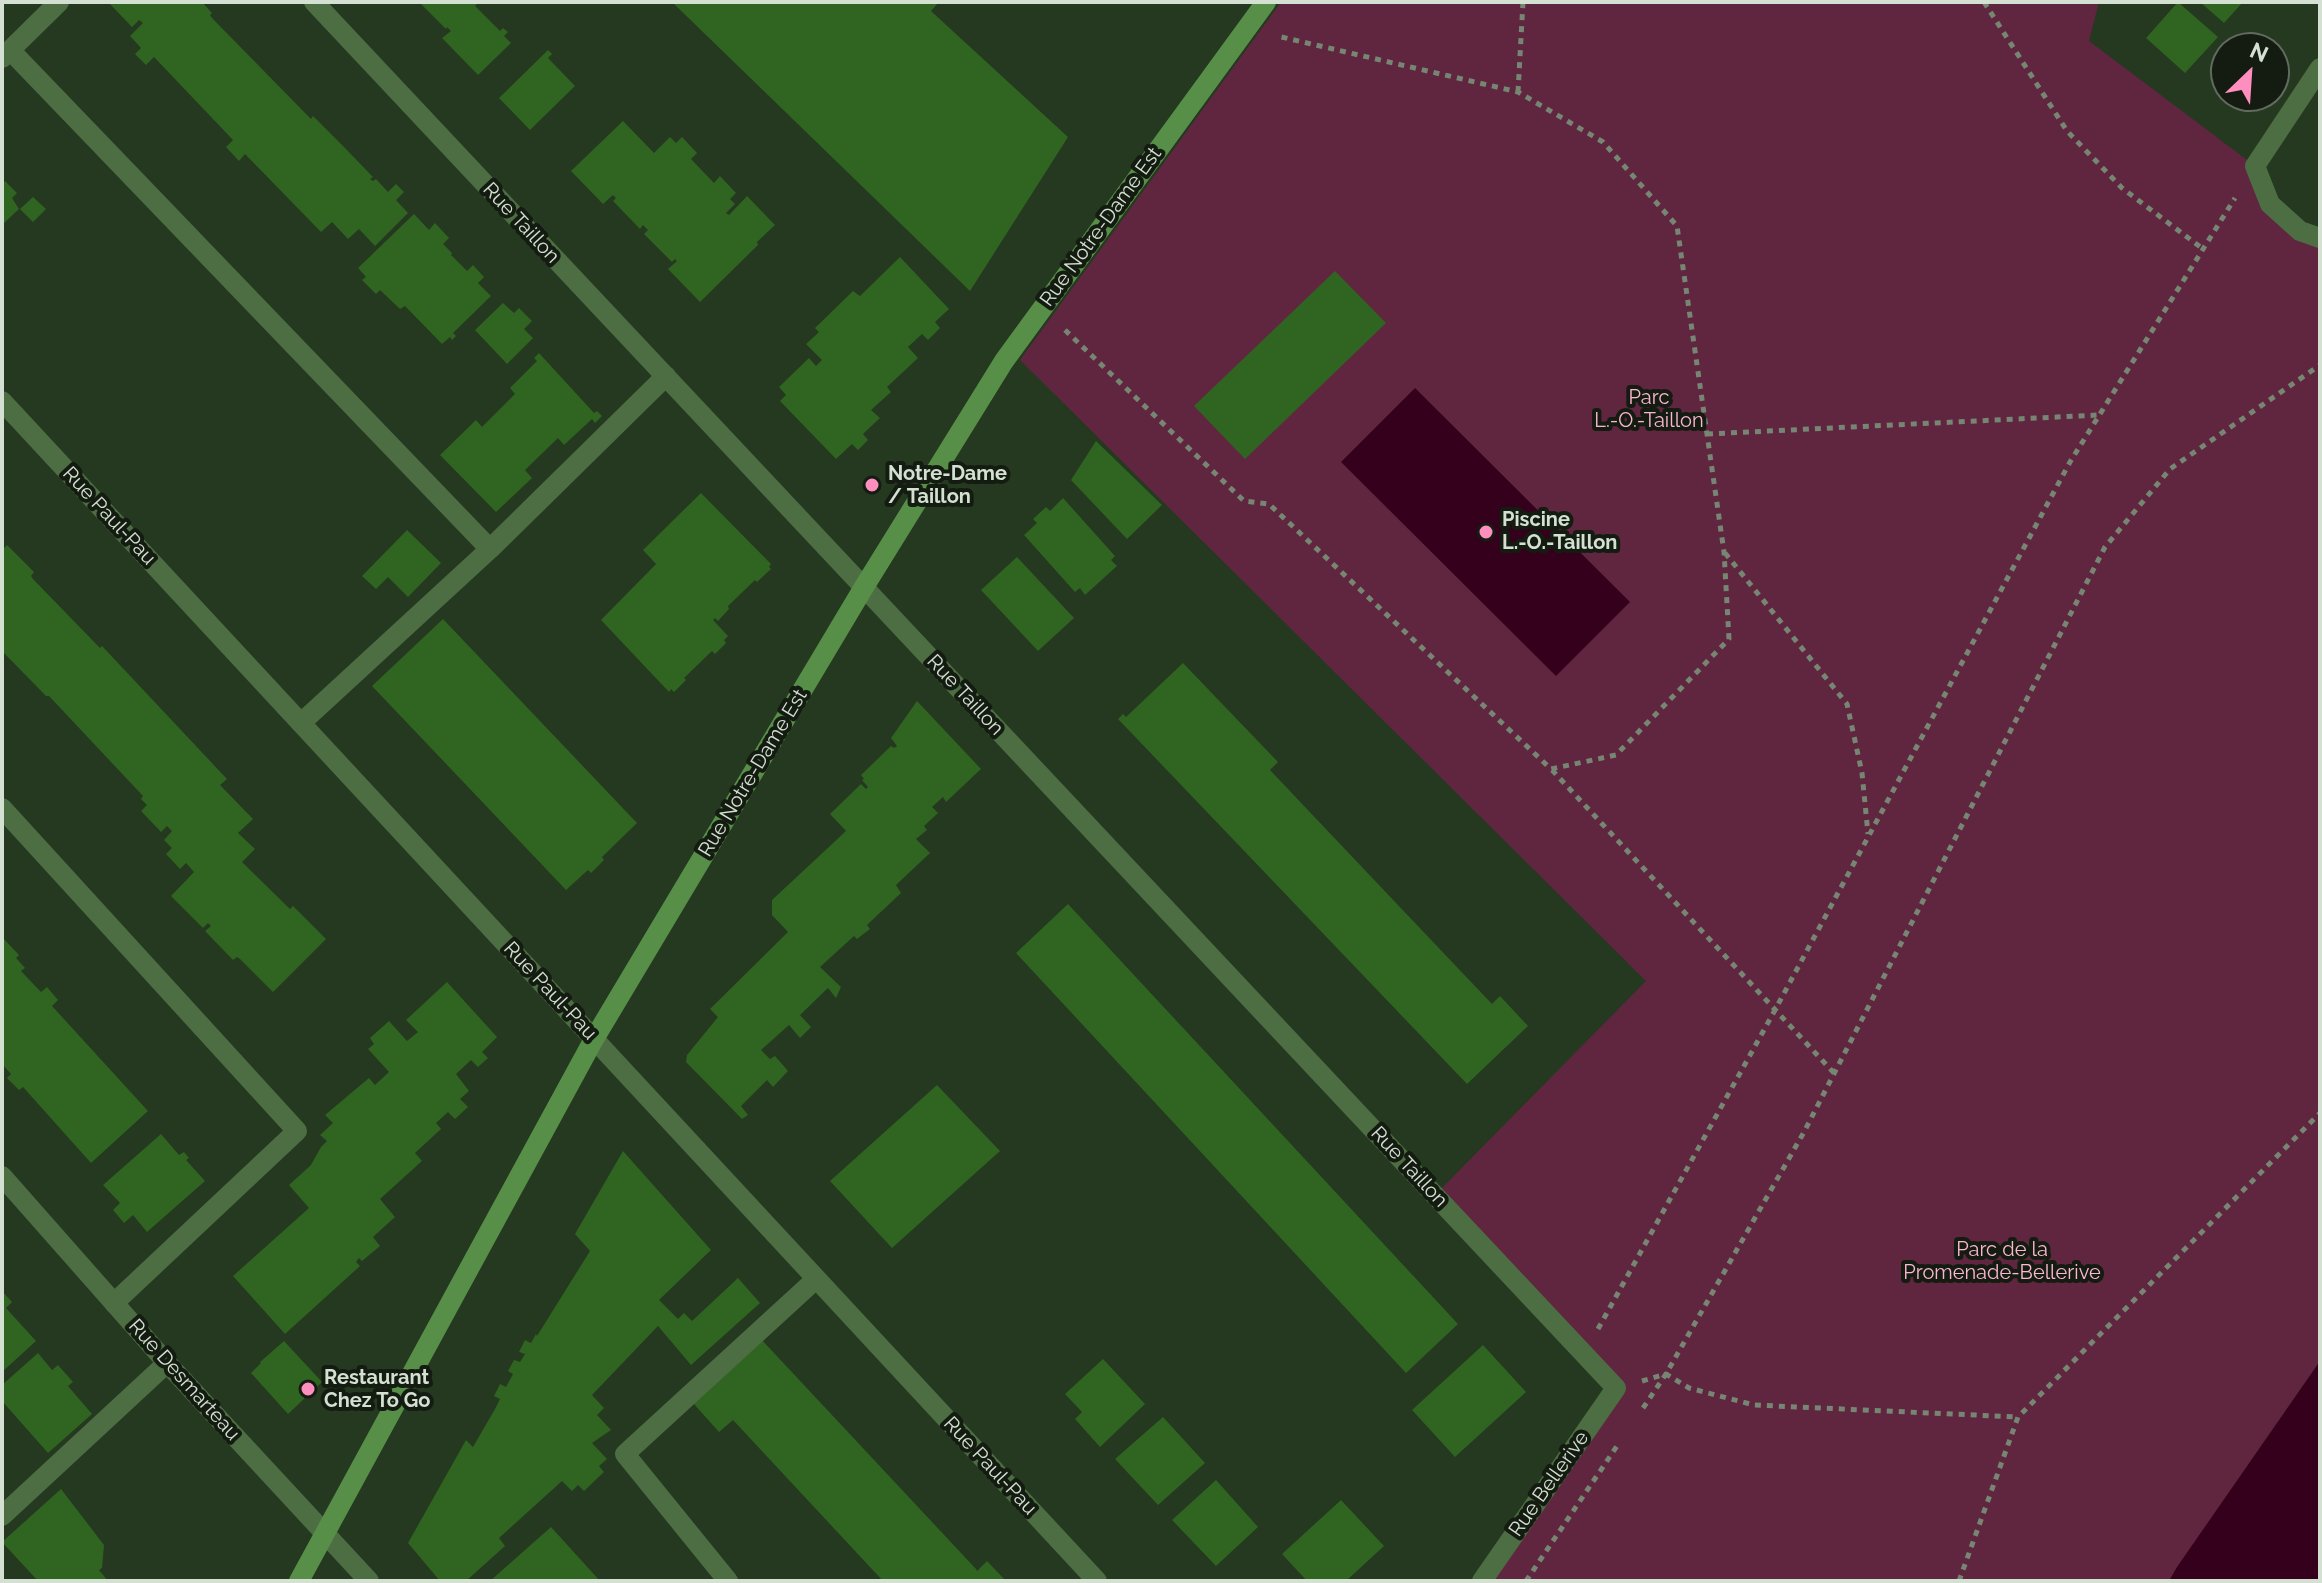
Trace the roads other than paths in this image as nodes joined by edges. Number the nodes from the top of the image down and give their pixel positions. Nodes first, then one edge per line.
1 (59, 2) edge
2 (314, 2) edge
3 (1266, 2) edge
4 (6, 54) edge
5 (2320, 68) edge
6 (2320, 238) edge
7 (666, 376) junction
8 (2, 401) edge
9 (490, 549) junction
10 (864, 587) junction
11 (301, 723) junction
12 (2, 808) edge
13 (594, 1039) junction
14 (2, 1176) edge
15 (816, 1279) junction
16 (114, 1303) junction
17 (167, 1363) junction
18 (1616, 1388) joint
19 (2, 1516) edge
20 (324, 1533) junction
21 (299, 1581) edge
22 (369, 1581) edge
23 (728, 1581) edge
24 (1097, 1581) edge
25 (1482, 1581) edge

1 - 4 street
2 - 7 street, Rue Taillon
3 - 10 main road, Rue Notre-Dame Est
4 - 9 street
5 - 6 street
7 - 9 street
7 - 10 street, Rue Taillon
8 - 11 street, Rue Paul-Pau
9 - 11 street
10 - 13 main road, Rue Notre-Dame Est
10 - 18 street, Rue Taillon
11 - 13 street, Rue Paul-Pau
12 - 16 street
13 - 15 street, Rue Paul-Pau
13 - 20 main road, Rue Notre-Dame Est
14 - 16 street, Rue Desmarteau
15 - 23 street
15 - 24 street, Rue Paul-Pau
16 - 17 street, Rue Desmarteau
17 - 19 street
17 - 20 street, Rue Desmarteau
18 - 25 street, Rue Bellerive
20 - 21 main road, Rue Notre-Dame Est
20 - 22 street, Rue Desmarteau

